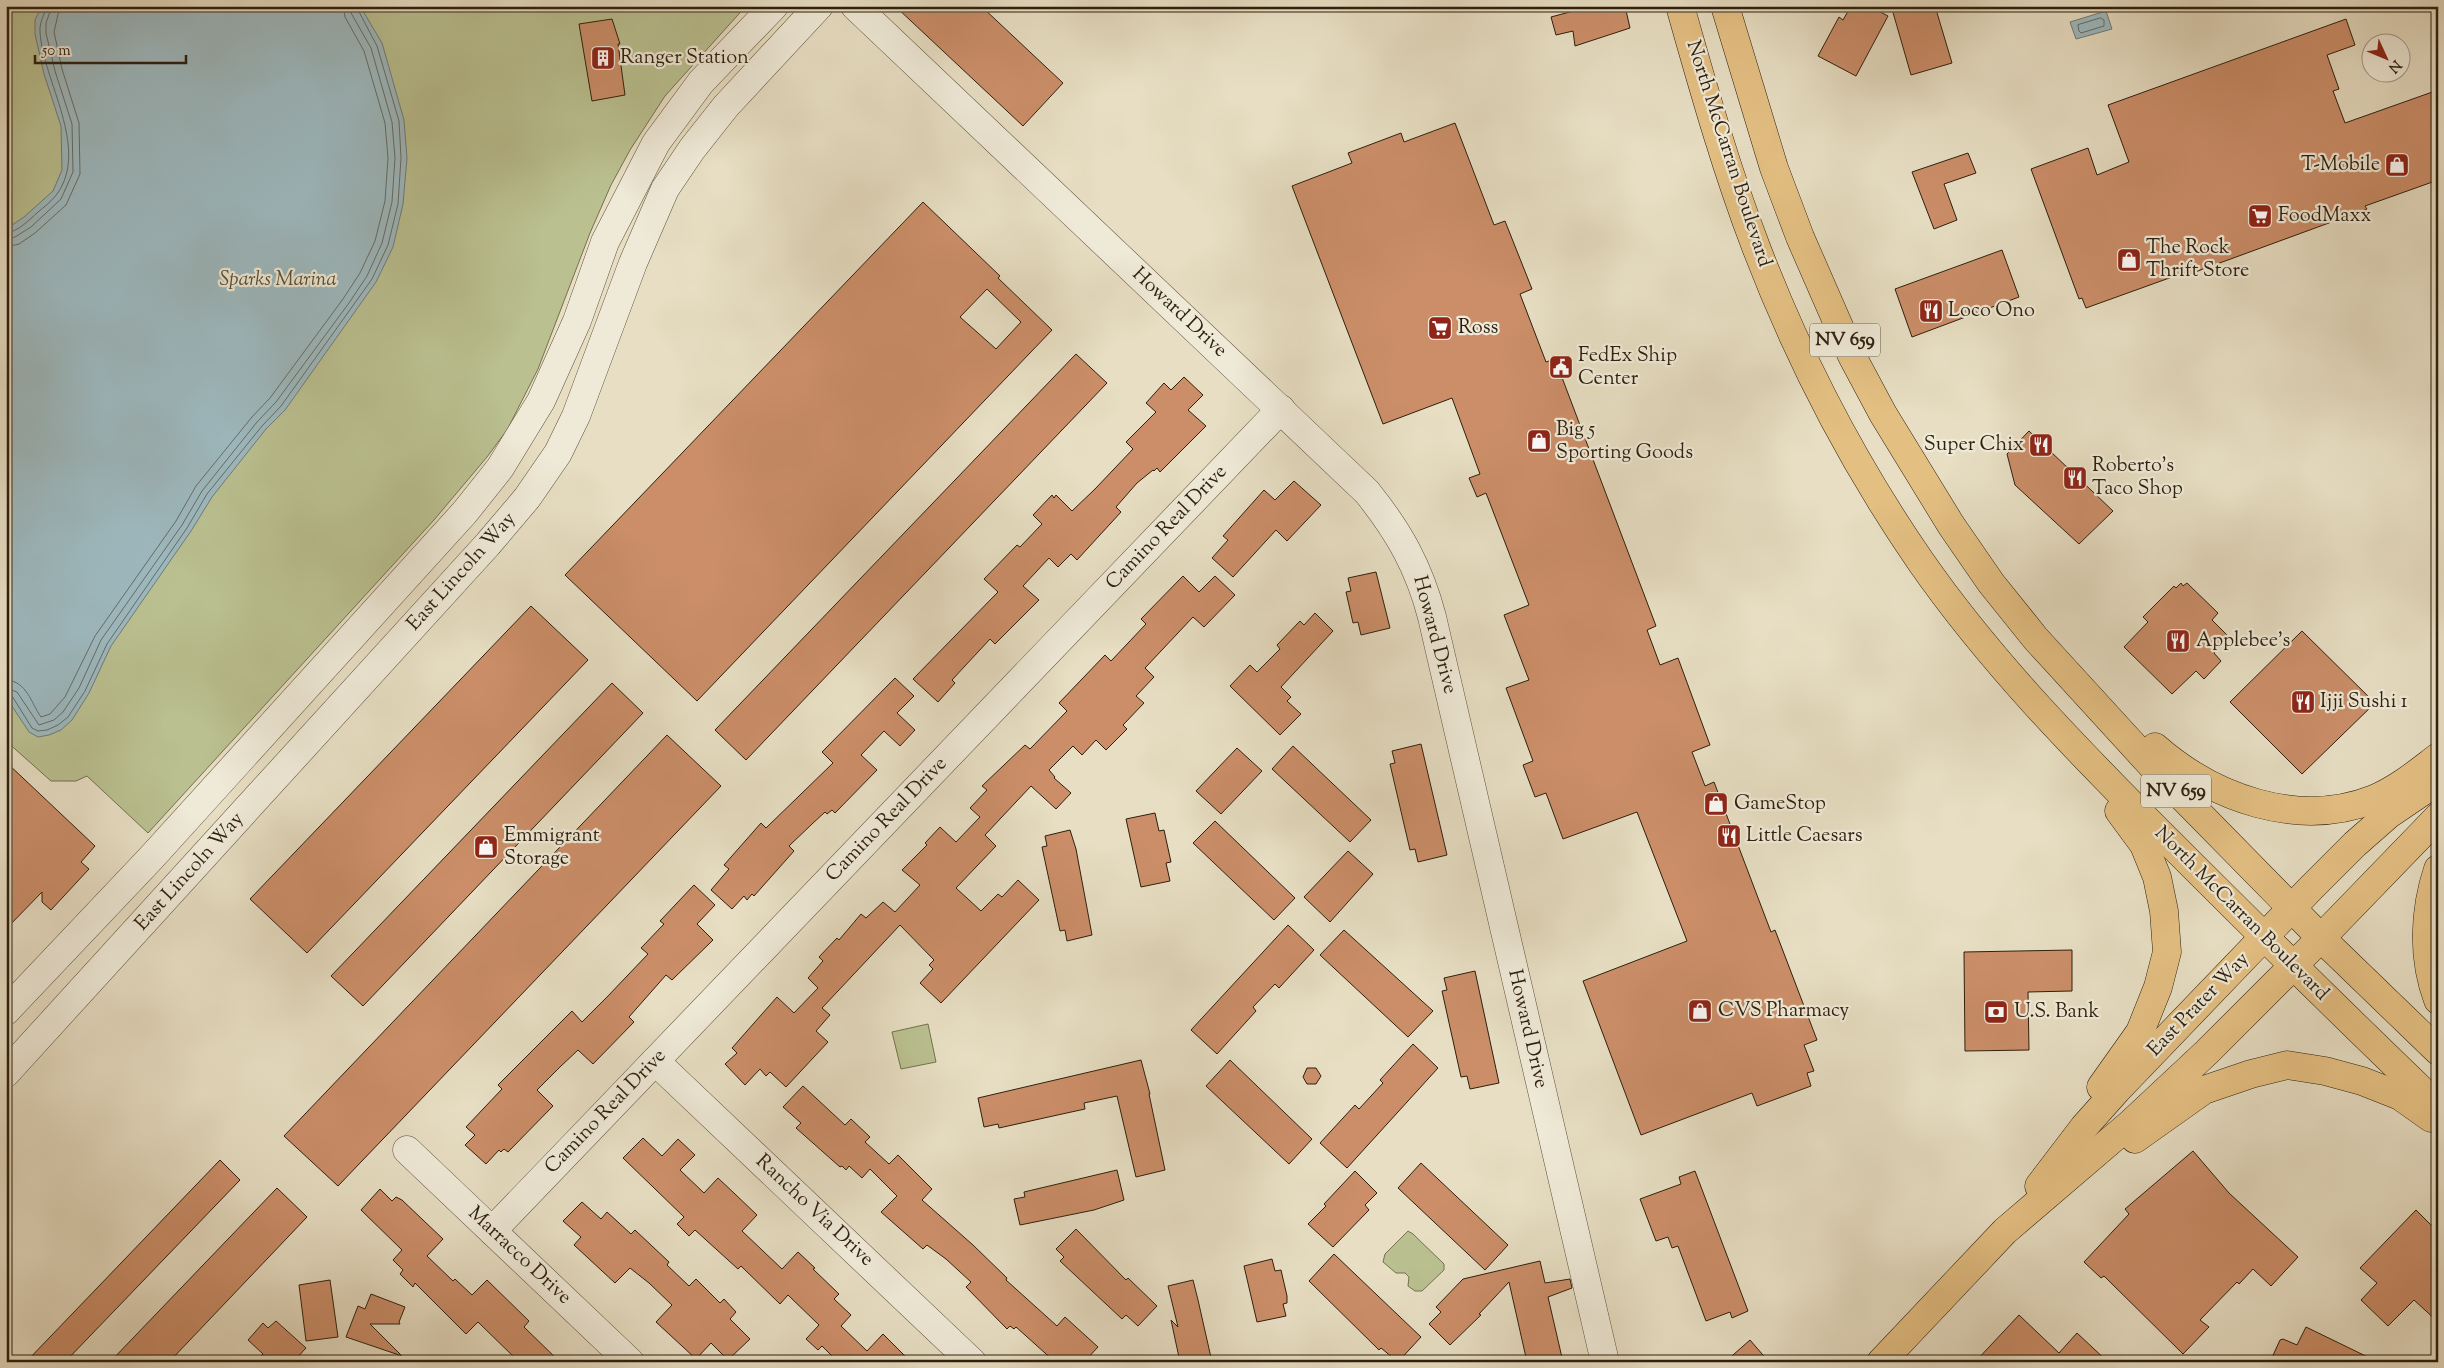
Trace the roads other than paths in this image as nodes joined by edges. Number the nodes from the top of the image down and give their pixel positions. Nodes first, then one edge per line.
1 (774, 6) edge
2 (819, 6) edge
3 (855, 6) edge
4 (1680, 6) edge
5 (1725, 6) edge
6 (1281, 409) junction
7 (2036, 639) junction
8 (2028, 696) junction
9 (2438, 757) edge
10 (2438, 781) edge
11 (2438, 817) edge
12 (2438, 869) edge
13 (2292, 908) junction
14 (2264, 938) junction
15 (2321, 938) junction
16 (2293, 966) junction
17 (2438, 1000) edge
18 (6, 1011) edge
19 (2438, 1051) edge
20 (655, 1061) junction
21 (6, 1073) edge
22 (2438, 1106) edge
23 (2438, 1123) edge
24 (407, 1150) dead end
25 (492, 1231) junction
26 (2005, 1231) junction
27 (630, 1362) edge
28 (972, 1362) edge
29 (1604, 1362) edge
30 (1881, 1362) edge

1 - 18 street, East Lincoln Way
2 - 21 street, East Lincoln Way
3 - 6 street, Howard Drive
4 - 8 main road, North McCarran Boulevard / NV 659
5 - 7 main road, North McCarran Boulevard / NV 659
6 - 20 street, Camino Real Drive
6 - 29 street, Howard Drive
7 - 9 main road
7 - 13 main road, North McCarran Boulevard / NV 659
8 - 14 main road, North McCarran Boulevard / NV 659
8 - 26 main road
10 - 13 main road, East Prater Way
11 - 15 main road, East Prater Way
12 - 17 main road
13 - 14 main road, East Prater Way
13 - 15 main road, North McCarran Boulevard / NV 659
14 - 16 main road, North McCarran Boulevard / NV 659
14 - 26 main road, East Prater Way
15 - 16 main road, East Prater Way
15 - 19 main road, North McCarran Boulevard / NV 659
16 - 22 main road, North McCarran Boulevard / NV 659
16 - 26 main road, East Prater Way
20 - 25 street, Camino Real Drive
20 - 28 street, Rancho Via Drive
23 - 26 main road
24 - 25 street, Marracco Drive
25 - 27 street, Marracco Drive
26 - 30 main road, East Prater Way

